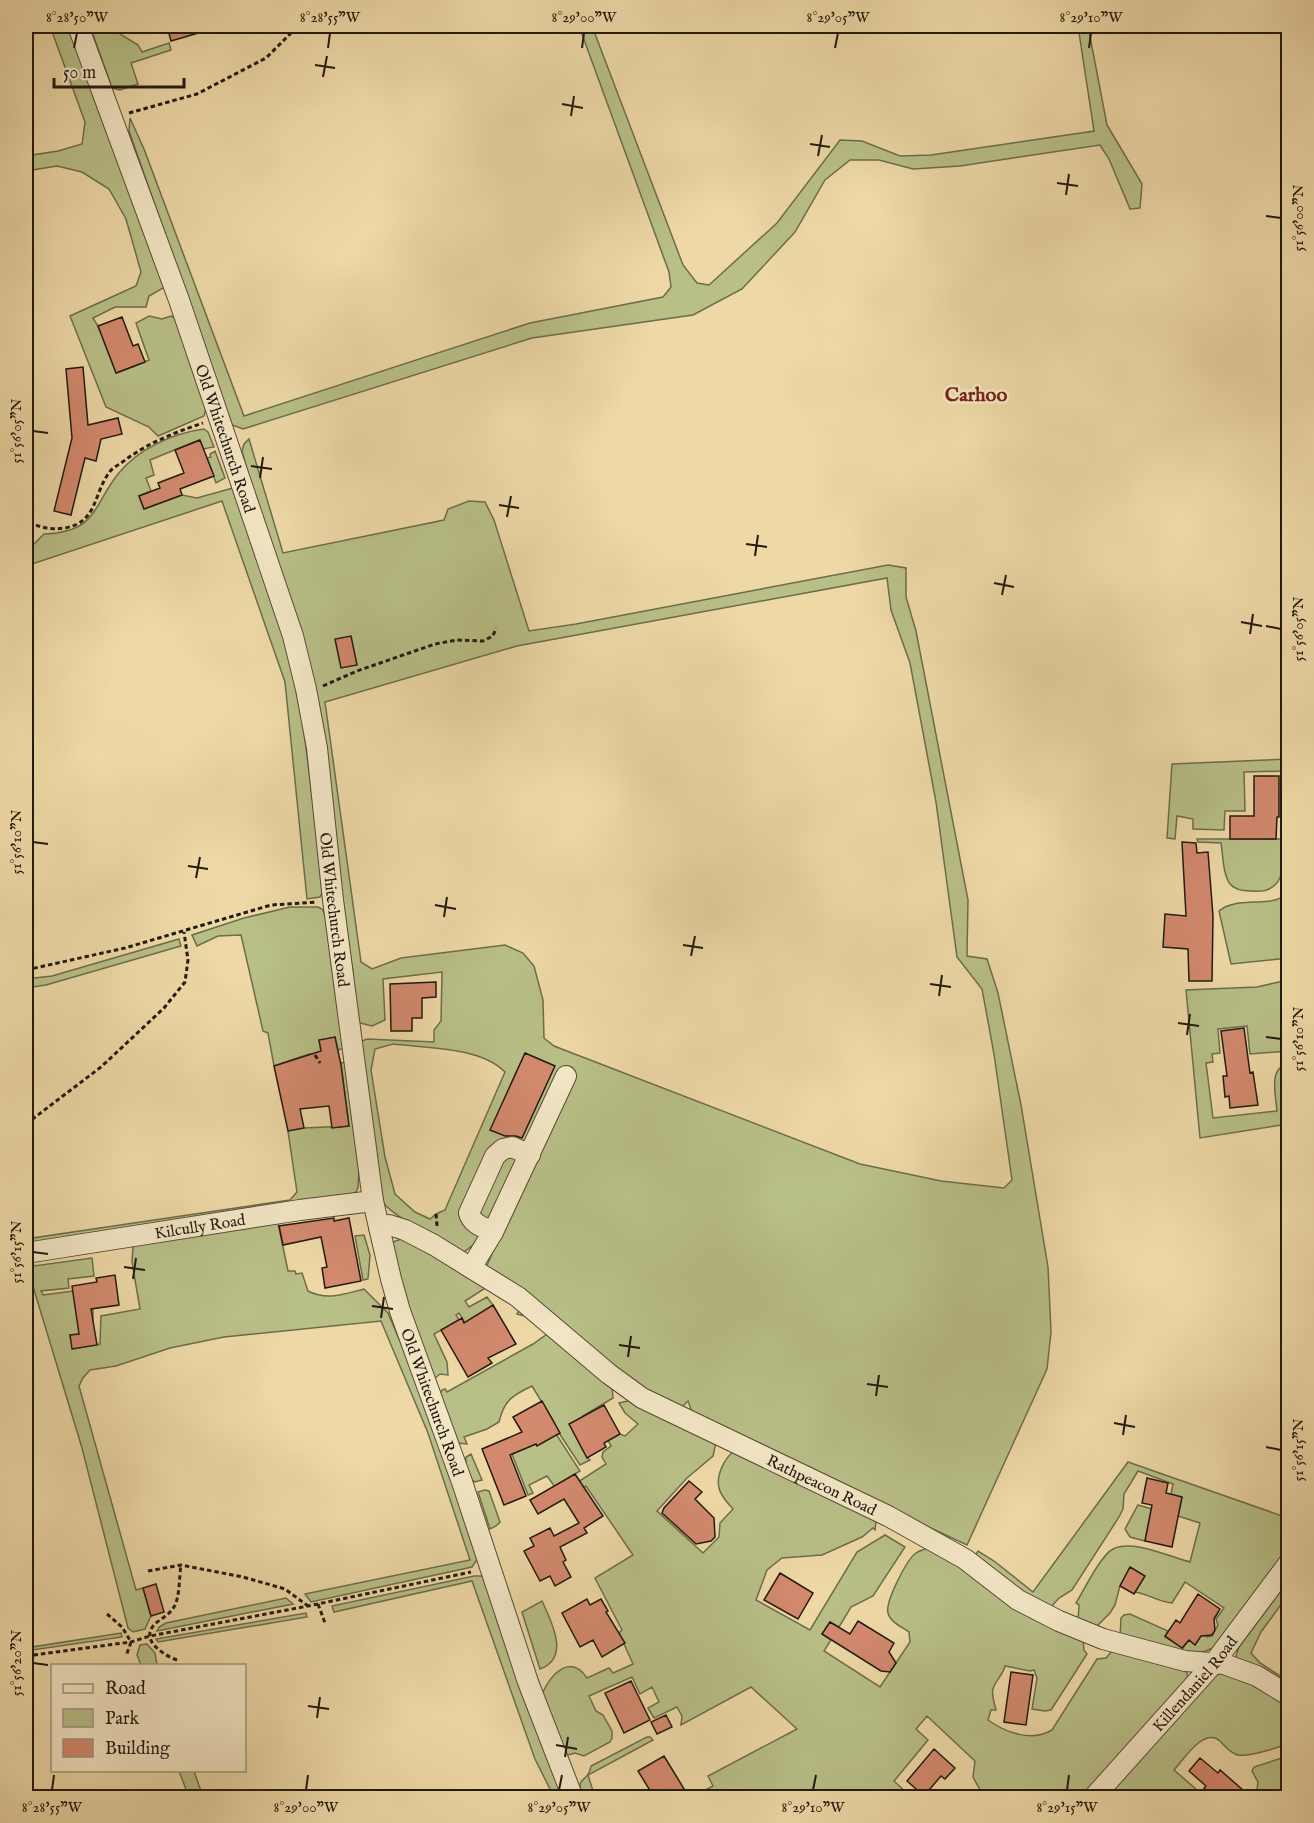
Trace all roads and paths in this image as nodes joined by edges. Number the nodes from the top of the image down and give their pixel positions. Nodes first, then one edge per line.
1 (78, 26) edge
2 (298, 26) edge
3 (129, 113) dead end
4 (193, 427) dead end
5 (28, 522) dead end
6 (496, 628) dead end
7 (322, 686) dead end
8 (317, 902) dead end
9 (184, 931) junction
10 (26, 970) edge
11 (315, 1055) dead end
12 (321, 1063) dead end
13 (566, 1076) dead end
14 (26, 1124) edge
15 (530, 1155) junction
16 (373, 1201) junction
17 (379, 1227) junction
18 (493, 1232) junction
19 (26, 1253) edge
20 (471, 1268) junction
21 (1288, 1564) edge
22 (181, 1565) junction
23 (490, 1568) junction
24 (148, 1571) dead end
25 (318, 1604) junction
26 (308, 1606) junction
27 (107, 1614) dead end
28 (325, 1623) dead end
29 (150, 1636) junction
30 (131, 1641) junction
31 (26, 1656) edge
32 (126, 1656) dead end
33 (177, 1660) dead end
34 (1214, 1663) junction
35 (1288, 1695) edge
36 (573, 1797) edge
37 (1093, 1797) edge

1 - 16 street, Old Whitechurch Road
2 - 3 path
4 - 5 path
6 - 7 path
8 - 9 path
9 - 10 path
9 - 14 path
11 - 12 path
13 - 15 street
15 - 18 street
15 - 18 street
16 - 17 street, Old Whitechurch Road
16 - 19 street, Kilcully Road
17 - 20 street, Rathpeacon Road
17 - 23 street, Old Whitechurch Road
18 - 20 street
20 - 34 street, Rathpeacon Road
21 - 34 street, Killendaniel Road
22 - 24 path
22 - 26 path
22 - 29 path
23 - 25 path
23 - 36 street, Old Whitechurch Road
25 - 26 path
25 - 28 path
26 - 29 path
27 - 30 path
29 - 30 path
29 - 33 path
30 - 31 path
30 - 32 path
34 - 35 street, Rathpeacon Road
34 - 37 street, Killendaniel Road

